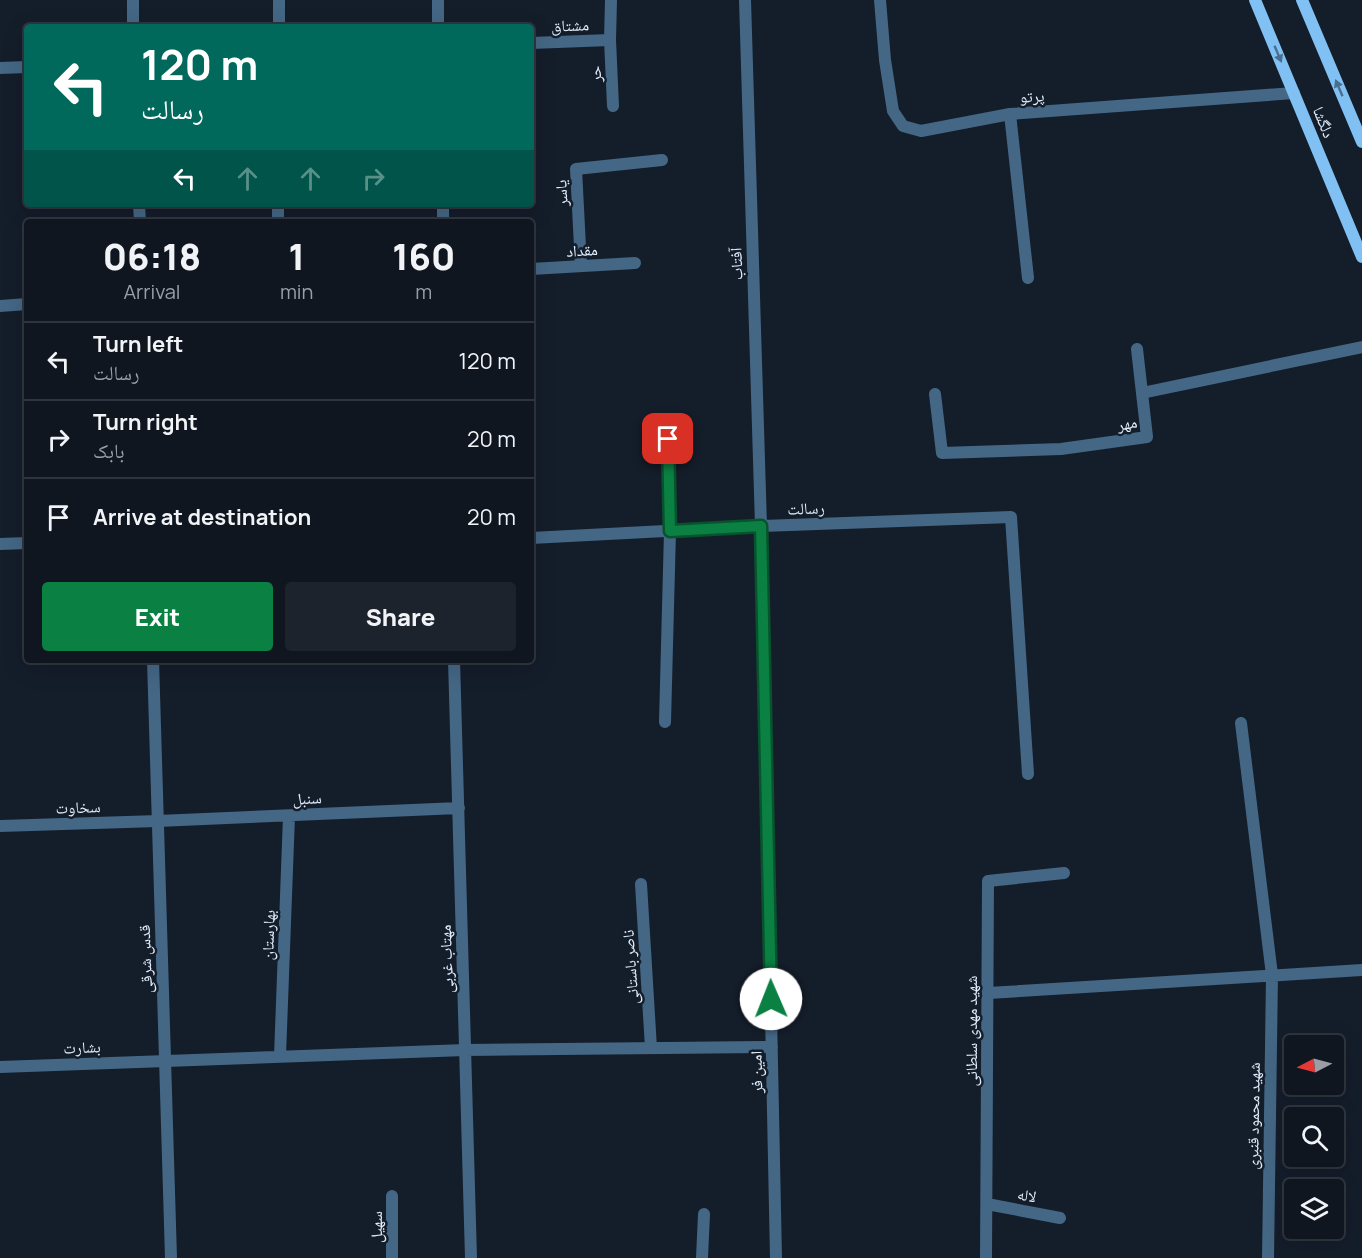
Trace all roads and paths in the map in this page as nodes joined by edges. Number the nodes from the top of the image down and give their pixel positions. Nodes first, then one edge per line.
1 (133, 0) edge
2 (279, 0) edge
3 (438, 0) edge
4 (611, 0) edge
5 (745, 0) edge
6 (880, 0) edge
7 (1254, 0) edge
8 (1302, 0) edge
9 (134, 24) edge
10 (279, 24) edge
11 (438, 24) edge
12 (610, 40) junction
13 (534, 43) edge
14 (0, 68) edge
15 (24, 68) edge
16 (1294, 93) junction
17 (613, 106) dead end
18 (1010, 114) junction
19 (1357, 117) edge
20 (1362, 142) edge
21 (662, 160) dead end
22 (1362, 257) edge
23 (635, 263) dead end
24 (581, 266) junction
25 (534, 269) edge
26 (1028, 278) dead end
27 (24, 304) edge
28 (0, 306) edge
29 (1362, 346) edge
30 (1137, 350) dead end
31 (1142, 393) junction
32 (935, 394) dead end
33 (668, 439) dead end
34 (761, 526) junction
35 (670, 531) junction
36 (534, 538) edge
37 (24, 543) edge
38 (0, 544) edge
39 (153, 663) edge
40 (454, 663) edge
41 (665, 722) dead end
42 (1240, 723) dead end
43 (1028, 774) dead end
44 (459, 808) junction
45 (289, 816) junction
46 (158, 821) junction
47 (0, 826) edge
48 (1064, 873) dead end
49 (641, 884) dead end
50 (1362, 970) edge
51 (1272, 975) junction
52 (988, 993) junction
53 (772, 1047) junction
54 (651, 1048) junction
55 (465, 1050) junction
56 (280, 1056) junction
57 (165, 1060) junction
58 (0, 1067) edge
59 (393, 1196) dead end
60 (987, 1204) junction
61 (704, 1214) dead end
62 (1060, 1218) dead end
63 (171, 1258) edge
64 (392, 1258) edge
65 (471, 1258) edge
66 (702, 1258) edge
67 (776, 1258) edge
68 (986, 1258) edge
69 (1268, 1258) edge

1 - 9 street
2 - 10 street
3 - 11 street
4 - 12 street, حر
5 - 34 street, آفتاب
6 - 18 street, پرتو
7 -> 16 main road, دلگشا
19 -> 8 main road, دلگشا
12 - 13 street, مشتاق
12 - 17 street, حر
14 - 15 street
16 - 18 street, پرتو
16 - 22 main road, دلگشا
18 - 26 street
19 - 20 main road, دلگشا
21 - 24 street, یاسر
23 - 24 street, مقداد
24 - 25 street, مقداد
27 - 28 street
29 - 31 street, مهر
30 - 31 street
31 - 32 street, مهر
33 - 35 street
34 - 35 street, رسالت
34 - 43 street, رسالت
34 - 53 street, امین فر
35 - 36 street, رسالت
35 - 41 street
37 - 38 street
39 - 46 street, قدس شرقی
40 - 44 street, مهتاب غربی
42 - 51 street, شهید محمود قنبری
44 - 45 street, سنبل
44 - 55 street, مهتاب غربی
45 - 46 street, سنبل
45 - 56 street, بهارستان
46 - 47 street, سخاوت
46 - 57 street, قدس شرقی
48 - 52 street, شهید مهدی سلطانی
49 - 54 street, ناصر باستانی
50 - 51 street
51 - 52 street
51 - 69 street, شهید محمود قنبری
52 - 60 street, شهید مهدی سلطانی
53 - 54 street
53 - 67 street, امین فر
54 - 55 street
55 - 56 street
55 - 65 street, مهتاب غربی
56 - 57 street
57 - 58 street, بشارت
57 - 63 street, قدس شرقی
59 - 64 street, سهیل
60 - 62 street, لاله
60 - 68 street, شهید مهدی سلطانی
61 - 66 street

